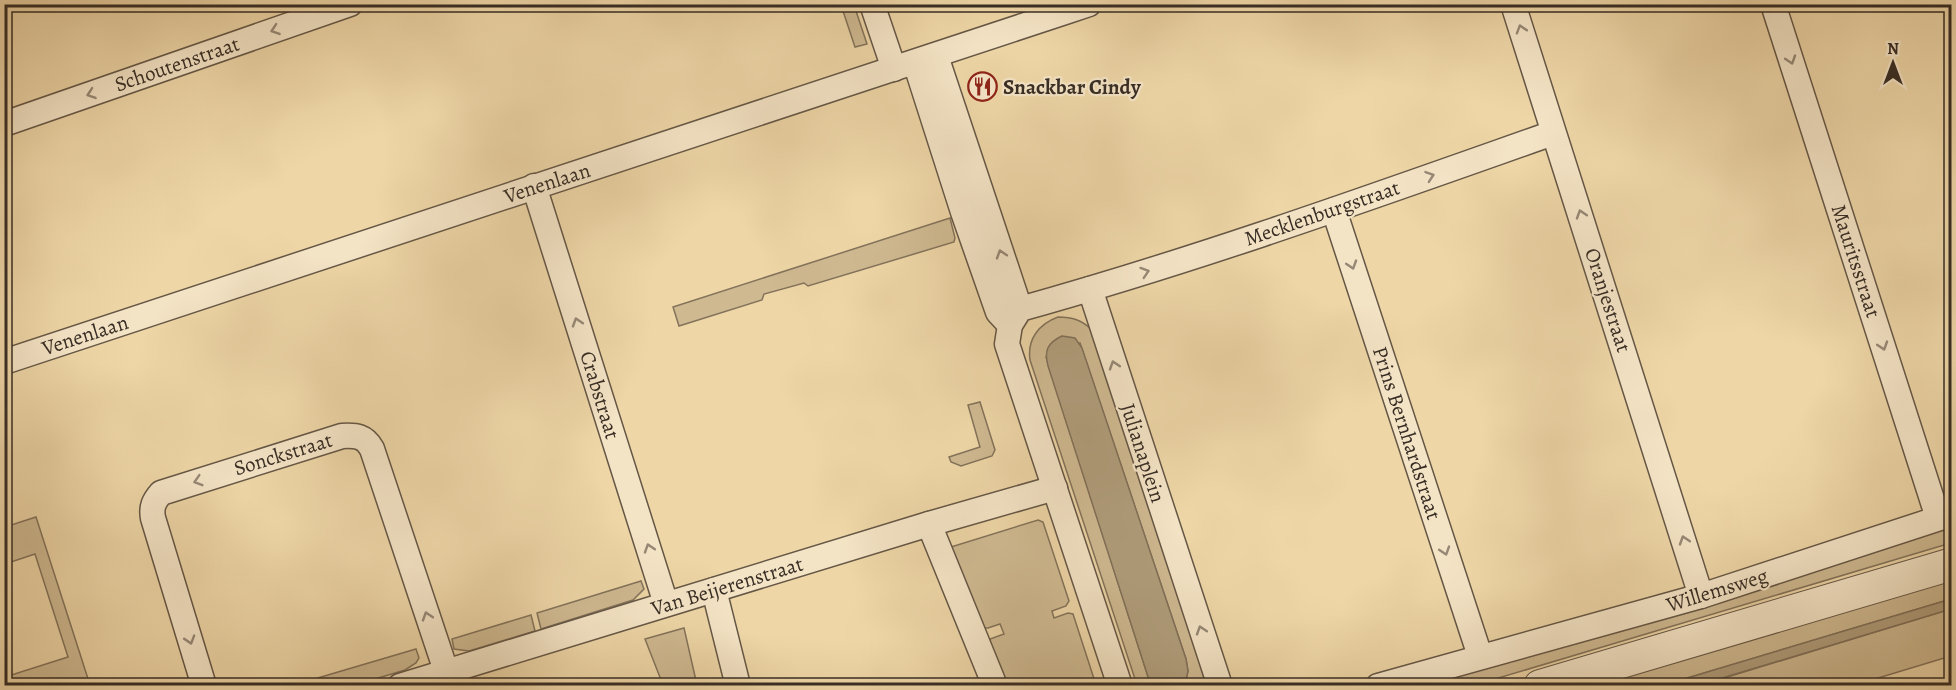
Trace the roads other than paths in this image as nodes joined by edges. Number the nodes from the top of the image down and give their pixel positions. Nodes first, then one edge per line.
1 (350, 4) edge
2 (872, 4) edge
3 (1089, 4) edge
4 (1513, 4) edge
5 (1773, 4) edge
6 (915, 62) junction
7 (4, 124) edge
8 (1553, 133) junction
9 (534, 186) junction
10 (1334, 210) junction
11 (1090, 290) junction
12 (1015, 317) junction
13 (4, 362) edge
14 (1055, 488) junction
15 (1945, 516) edge
16 (930, 524) junction
17 (1952, 564) edge
18 (714, 590) junction
19 (1701, 596) junction
20 (666, 604) junction
21 (1480, 656) junction
22 (448, 679) edge
23 (204, 686) edge
24 (400, 686) edge
25 (738, 686) edge
26 (995, 686) edge
27 (1120, 686) edge
28 (1220, 686) edge
29 (1378, 686) edge
30 (1540, 686) edge

1 -> 7 street, Schoutenstraat
2 - 6 street
3 - 6 street, Venenlaan
8 -> 4 street, Oranjestraat
5 -> 15 street, Mauritsstraat
6 - 9 street, Venenlaan
6 - 12 street
10 -> 8 street, Mecklenburgstraat
19 -> 8 street, Oranjestraat
9 - 13 street, Venenlaan
20 -> 9 street, Crabstraat
11 -> 10 street, Mecklenburgstraat
10 -> 21 street, Prins Bernhardstraat
11 - 12 street
28 -> 11 street, Julianaplein
12 - 14 street
14 - 16 street, Van Beijerenstraat
14 - 27 street
15 - 19 street, Willemsweg
16 - 18 street, Van Beijerenstraat
16 - 26 street
17 - 30 street, Willemsweg
18 - 20 street, Van Beijerenstraat
18 - 25 street
19 - 21 street, Willemsweg
20 - 22 street, Van Beijerenstraat
21 - 29 street
22 -> 23 street, Sonckstraat
22 - 24 street, Van Beijerenstraat

